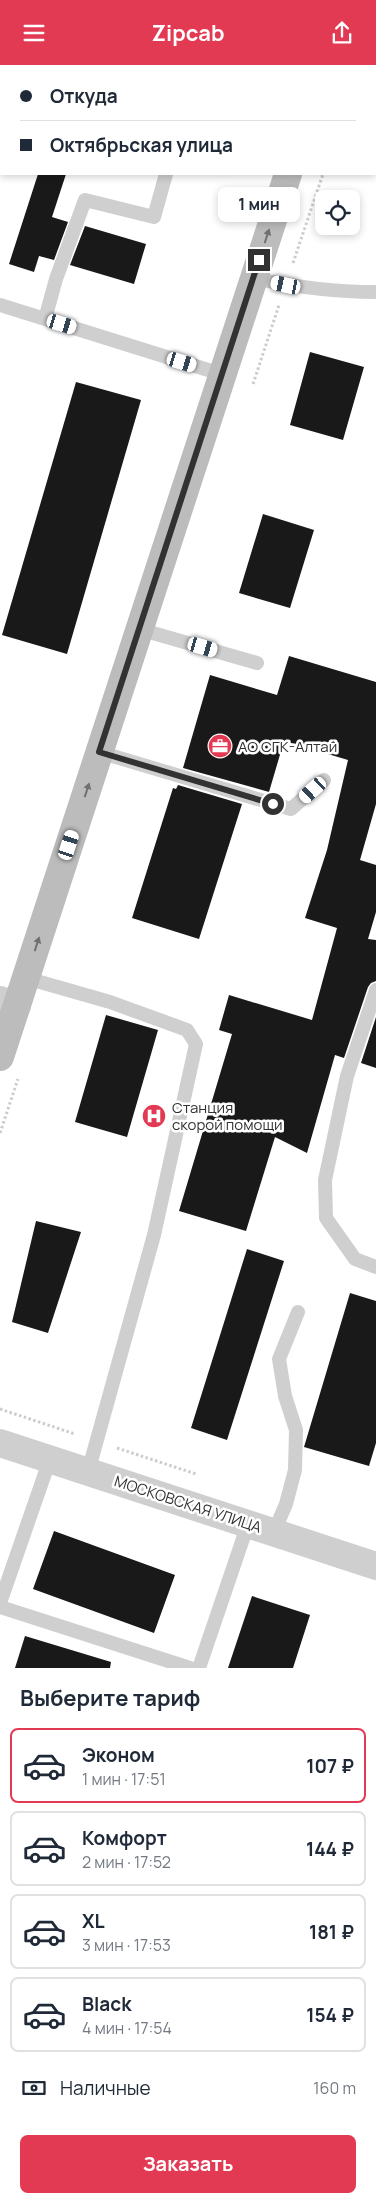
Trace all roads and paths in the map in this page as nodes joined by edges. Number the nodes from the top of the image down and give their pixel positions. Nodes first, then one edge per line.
1 (166, 175) edge
2 (288, 175) edge
3 (253, 278) junction
4 (376, 292) edge
5 (0, 305) edge
6 (45, 319) junction
7 (221, 374) junction
8 (139, 629) junction
9 (257, 663) dead end
10 (99, 752) junction
11 (324, 780) dead end
12 (26, 978) junction
13 (376, 990) edge
14 (8, 1003) edge
15 (0, 1057) edge
16 (376, 1267) edge
17 (298, 1312) dead end
18 (0, 1409) edge
19 (97, 1441) junction
20 (0, 1443) edge
21 (50, 1459) junction
22 (88, 1472) junction
23 (201, 1476) dead end
24 (248, 1524) junction
25 (274, 1532) junction
26 (376, 1566) edge
27 (0, 1605) edge
28 (190, 1668) edge
29 (199, 1668) edge

1 - 6 lane
3 -> 2 main road
3 - 4 lane
3 - 7 main road
5 - 6 lane
6 - 7 lane
7 - 8 main road
8 - 9 lane
8 - 10 main road
10 - 11 lane
12 -> 10 main road
12 - 14 main road
12 - 19 lane
13 - 16 lane
14 - 15 main road
17 - 25 lane
18 - 19 path
19 - 22 lane
19 - 23 path
20 - 21 street, МОСКОВСКАЯ УЛИЦА
21 - 22 street, МОСКОВСКАЯ УЛИЦА
21 - 27 lane
22 - 24 street, МОСКОВСКАЯ УЛИЦА
24 - 25 street, МОСКОВСКАЯ УЛИЦА
24 - 29 lane
25 - 26 street, МОСКОВСКАЯ УЛИЦА
27 - 28 lane

